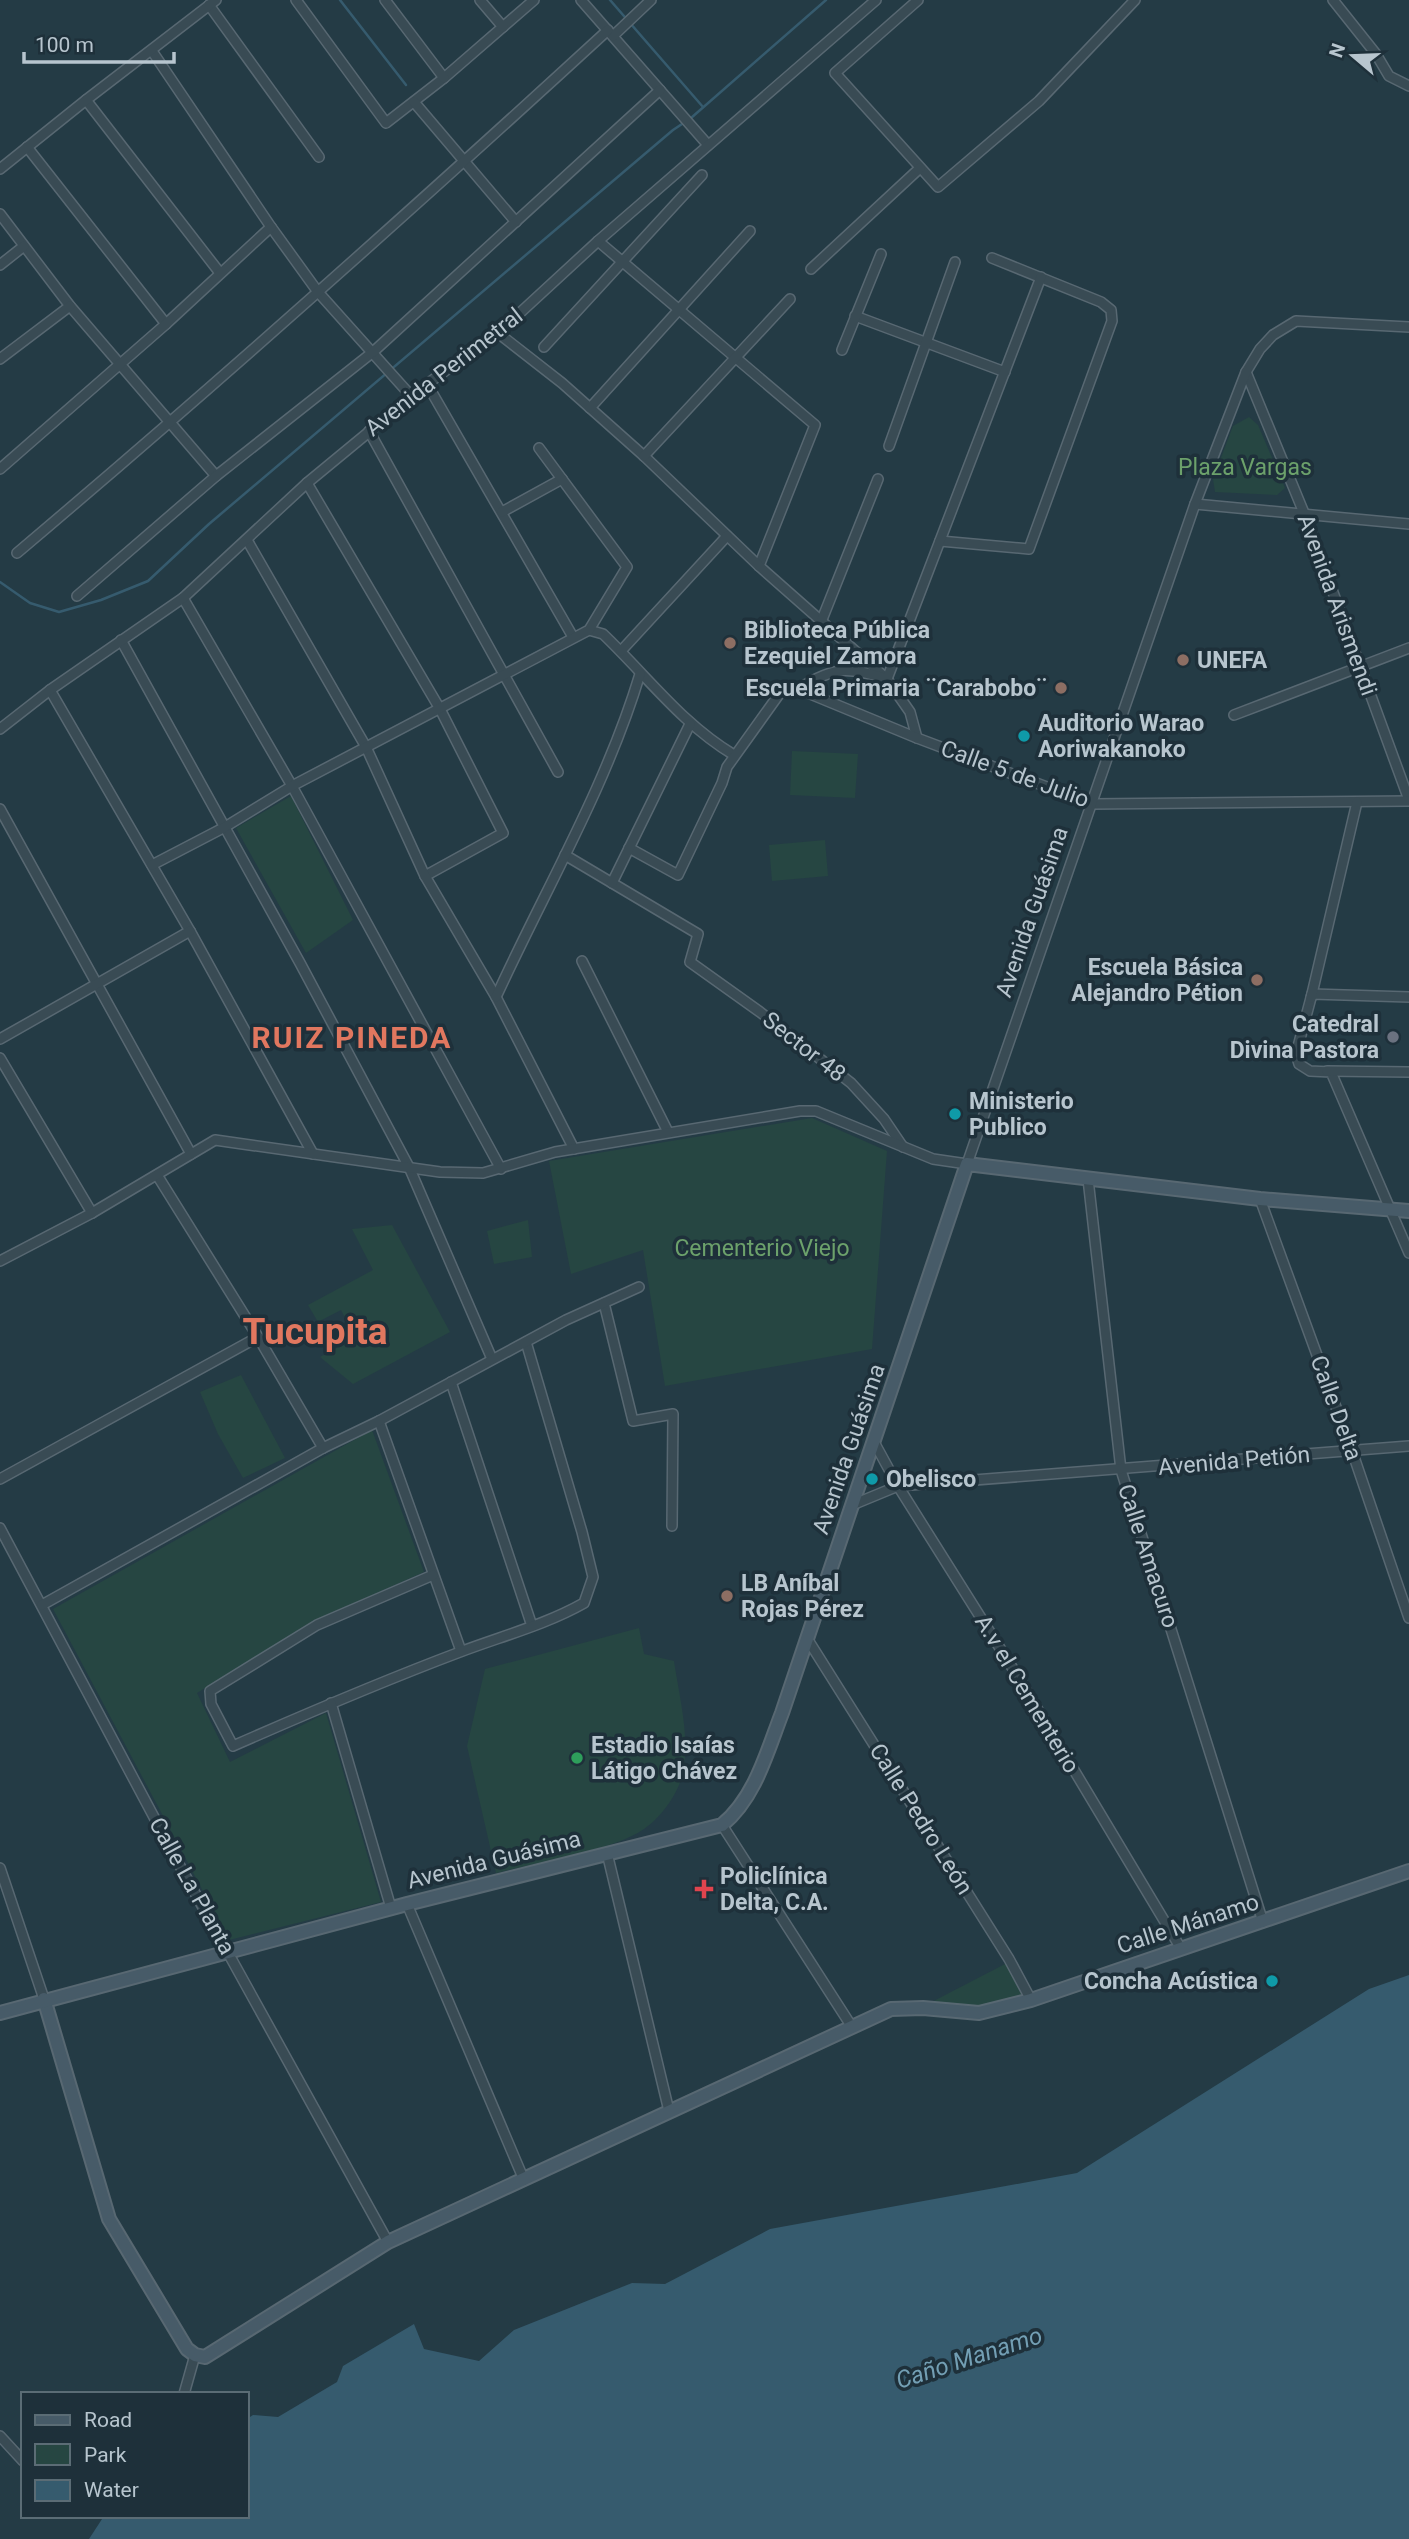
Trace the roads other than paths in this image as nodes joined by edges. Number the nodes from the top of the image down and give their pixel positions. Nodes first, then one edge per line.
1 (296, 0) edge
2 (385, 0) edge
3 (480, 0) edge
4 (534, 0) edge
5 (581, 0) edge
6 (651, 0) edge
7 (876, 0) edge
8 (918, 0) edge
9 (1135, 0) edge
10 (1333, 0) edge
11 (1346, 0) edge
12 (212, 3) edge
13 (1341, 10) junction
14 (503, 27) junction
15 (612, 33) junction
16 (152, 51) junction
17 (444, 78) junction
18 (1409, 86) edge
19 (660, 90) junction
20 (86, 100) junction
21 (414, 102) junction
22 (708, 145) junction
23 (27, 147) junction
24 (319, 157) dead end
25 (464, 163) junction
26 (920, 167) junction
27 (0, 169) edge
28 (702, 175) dead end
29 (0, 214) edge
30 (516, 222) junction
31 (271, 227) junction
32 (750, 232) dead end
33 (598, 241) junction
34 (24, 246) junction
35 (881, 254) dead end
36 (992, 258) dead end
37 (622, 261) junction
38 (955, 261) dead end
39 (0, 265) edge
40 (811, 268) dead end
41 (220, 273) junction
42 (1041, 277) junction
43 (318, 292) junction
44 (790, 299) dead end
45 (70, 306) junction
46 (680, 309) junction
47 (855, 316) junction
48 (166, 324) junction
49 (1409, 327) edge
50 (498, 333) junction
51 (925, 342) junction
52 (544, 347) dead end
53 (842, 349) dead end
54 (373, 352) junction
55 (736, 358) junction
56 (0, 359) edge
57 (120, 365) junction
58 (1006, 372) junction
59 (1246, 372) junction
60 (427, 384) junction
61 (412, 397) junction
62 (590, 408) junction
63 (171, 423) junction
64 (369, 430) junction
65 (890, 446) dead end
66 (539, 448) dead end
67 (644, 456) junction
68 (0, 469) edge
69 (216, 476) junction
70 (562, 479) junction
71 (878, 479) dead end
72 (307, 483) junction
73 (1195, 504) junction
74 (502, 512) junction
75 (1304, 513) junction
76 (1409, 524) edge
77 (727, 536) junction
78 (247, 540) junction
79 (940, 541) junction
80 (17, 553) dead end
81 (759, 566) junction
82 (77, 596) dead end
83 (183, 598) junction
84 (821, 622) junction
85 (589, 630) junction
86 (573, 638) junction
87 (121, 640) junction
88 (1409, 648) edge
89 (621, 651) junction
90 (1360, 667) junction
91 (503, 674) junction
92 (640, 674) junction
93 (887, 679) junction
94 (800, 688) junction
95 (50, 690) junction
96 (440, 709) junction
97 (1234, 715) dead end
98 (690, 723) junction
99 (0, 729) edge
100 (917, 738) junction
101 (366, 747) junction
102 (734, 755) junction
103 (558, 772) dead end
104 (292, 786) junction
105 (1409, 800) edge
106 (1357, 802) junction
107 (1092, 804) junction
108 (0, 809) edge
109 (225, 827) junction
110 (629, 848) junction
111 (565, 855) junction
112 (152, 865) junction
113 (425, 876) junction
114 (612, 883) junction
115 (190, 931) junction
116 (582, 961) dead end
117 (97, 982) junction
118 (1312, 994) junction
119 (496, 997) junction
120 (1409, 998) edge
121 (0, 1039) edge
122 (0, 1058) edge
123 (1331, 1072) junction
124 (1409, 1072) edge
125 (668, 1132) junction
126 (903, 1147) junction
127 (574, 1149) junction
128 (191, 1154) junction
129 (313, 1154) junction
130 (967, 1164) junction
131 (409, 1167) junction
132 (501, 1169) junction
133 (157, 1175) junction
134 (1088, 1179) junction
135 (1259, 1199) junction
136 (1390, 1209) junction
137 (1409, 1211) edge
138 (92, 1213) junction
139 (1409, 1253) edge
140 (0, 1261) edge
141 (639, 1287) dead end
142 (604, 1303) junction
143 (258, 1337) junction
144 (526, 1342) junction
145 (492, 1359) junction
146 (450, 1382) junction
147 (379, 1421) junction
148 (874, 1442) junction
149 (1409, 1446) edge
150 (323, 1448) junction
151 (1352, 1451) junction
152 (1121, 1471) junction
153 (0, 1479) edge
154 (898, 1486) junction
155 (852, 1505) junction
156 (672, 1526) dead end
157 (0, 1528) edge
158 (433, 1575) junction
159 (42, 1605) junction
160 (1409, 1618) edge
161 (532, 1626) junction
162 (808, 1640) junction
163 (461, 1651) junction
164 (331, 1703) junction
165 (722, 1825) junction
166 (607, 1853) junction
167 (0, 1868) edge
168 (1409, 1871) edge
169 (407, 1904) junction
170 (391, 1908) junction
171 (1263, 1922) junction
172 (1181, 1947) junction
173 (228, 1951) junction
174 (44, 1999) junction
175 (1031, 2000) junction
176 (0, 2013) edge
177 (852, 2027) junction
178 (668, 2111) junction
179 (524, 2180) junction
180 (388, 2242) junction
181 (195, 2355) junction
182 (185, 2392) edge
183 (0, 2435) edge
184 (21, 2459) edge

1 - 21 street
2 - 17 street
3 - 14 street
4 - 14 street
5 - 15 street
6 - 15 street
7 - 22 street, Avenida Perimetral
8 - 26 street
9 - 26 street
10 - 13 street
11 - 13 street
12 - 16 street
12 - 24 street
13 - 18 street
14 - 17 street
15 - 19 street
15 - 25 street
16 - 20 street
16 - 31 street
17 - 21 street
19 - 22 street
19 - 30 street
20 - 23 street
20 - 41 street
21 - 25 street
22 - 33 street, Avenida Perimetral
23 - 27 street
23 - 48 street
25 - 30 street
25 - 43 street
26 - 40 street
28 - 37 street
29 - 34 street
30 - 54 street
31 - 41 street
31 - 43 street
32 - 46 street
33 - 37 street
33 - 50 street, Avenida Perimetral
34 - 39 street
34 - 45 street
35 - 47 street
36 - 42 street
37 - 46 street
37 - 52 street
38 - 51 street
41 - 48 street
42 - 58 street
42 - 79 street
43 - 54 street
43 - 63 street
44 - 55 street
45 - 56 street
45 - 57 street
46 - 55 street
46 - 62 street
47 - 51 street
47 - 53 street
48 - 57 street
49 - 59 street, Avenida Guásima
50 - 60 street, Avenida Perimetral
50 - 62 street
51 - 58 street
51 - 65 street
54 - 61 street
54 - 69 street
55 - 67 street
55 - 81 street
57 - 63 street
57 - 68 street
58 - 79 street
59 - 73 street, Avenida Guásima
59 - 75 street, Avenida Arismendi
60 - 61 street, Avenida Perimetral
60 - 74 street
61 - 64 street, Avenida Perimetral
62 - 67 street
63 - 69 street
63 - 80 street
64 - 72 street, Avenida Perimetral
64 - 91 street
66 - 70 street
67 - 77 street
69 - 82 street
70 - 74 street
70 - 85 street
71 - 84 street
72 - 78 street, Avenida Perimetral
72 - 96 street
73 - 75 street
73 - 107 street, Avenida Guásima
74 - 86 street
75 - 76 street
75 - 90 street, Avenida Arismendi
77 - 81 street
77 - 89 street
78 - 83 street, Avenida Perimetral
78 - 101 street
79 - 93 street
81 - 84 street
83 - 87 street, Avenida Perimetral
83 - 104 street
84 - 93 street
85 - 86 street
85 - 89 street
86 - 91 street
87 - 95 street, Avenida Perimetral
87 - 109 street
88 - 90 street
89 - 92 street
90 - 97 street
90 - 105 street, Avenida Arismendi
91 - 96 street
91 - 103 street
92 - 98 street
92 - 111 street
93 - 94 street
93 - 100 street
94 - 100 street, Calle 5 de Julio
94 - 102 street
95 - 99 street, Avenida Perimetral
95 - 112 street
96 - 101 street
96 - 113 street
98 - 102 street
98 - 110 street
100 - 107 street, Calle 5 de Julio
101 - 104 street
101 - 113 street
102 - 110 street
104 - 109 street
104 - 132 street
105 - 106 street, Calle 5 de Julio
106 - 107 street, Calle 5 de Julio
106 - 118 street
107 - 130 street, Avenida Guásima
108 - 117 street
109 - 112 street
109 - 131 street
110 - 114 street
111 - 114 street
111 - 119 street
112 - 115 street
113 - 119 street
114 - 126 street, Sector 48
115 - 117 street
115 - 129 street
116 - 125 street
117 - 121 street
117 - 128 street
118 - 120 street
118 - 123 street
119 - 127 street
122 - 138 street
123 - 124 street
123 - 136 street
125 - 126 street
125 - 127 street
126 - 130 street
127 - 132 street
128 - 129 street
128 - 133 street
129 - 131 street
130 - 134 main road
130 - 148 main road, Avenida Guásima
131 - 132 street
131 - 145 street
133 - 138 street
133 - 143 street
134 - 135 main road
134 - 152 street, Calle Amacuro
135 - 136 main road
135 - 151 street, Calle Delta
136 - 137 main road
136 - 139 street
138 - 140 street
141 - 142 street
142 - 144 street
142 - 156 street
143 - 150 street
143 - 153 street
144 - 145 street
144 - 161 street
145 - 146 street
146 - 147 street
146 - 161 street
147 - 150 street
147 - 158 street
148 - 154 street, A.v el Cementerio
148 - 155 main road, Avenida Guásima
149 - 151 street, Avenida Petión
150 - 159 street
151 - 152 street, Avenida Petión
151 - 160 street, Calle Delta
152 - 154 street, Avenida Petión
152 - 171 street, Calle Amacuro
154 - 155 street, Avenida Petión
154 - 172 street, A.v el Cementerio
155 - 162 main road, Avenida Guásima
157 - 159 street, Calle La Planta
158 - 163 street
158 - 164 street
159 - 173 street, Calle La Planta
161 - 163 street
162 - 165 main road, Avenida Guásima
162 - 175 street, Calle Pedro León
163 - 164 street
164 - 170 street
165 - 166 main road, Avenida Guásima
165 - 177 street
166 - 169 main road, Avenida Guásima
166 - 178 street
167 - 174 street
168 - 171 main road, Calle Mánamo
169 - 170 main road, Avenida Guásima
169 - 179 street
170 - 173 main road, Avenida Guásima
171 - 172 main road, Calle Mánamo
172 - 175 main road, Calle Mánamo
173 - 174 main road, Avenida Guásima
173 - 180 street, Calle La Planta
174 - 176 main road, Avenida Guásima
174 - 181 main road
175 - 177 main road, Calle Mánamo
177 - 178 main road, Calle Mánamo
178 - 179 main road, Calle Mánamo
179 - 180 main road, Calle Mánamo
180 - 181 main road, Calle Mánamo
181 - 182 street
183 - 184 street

